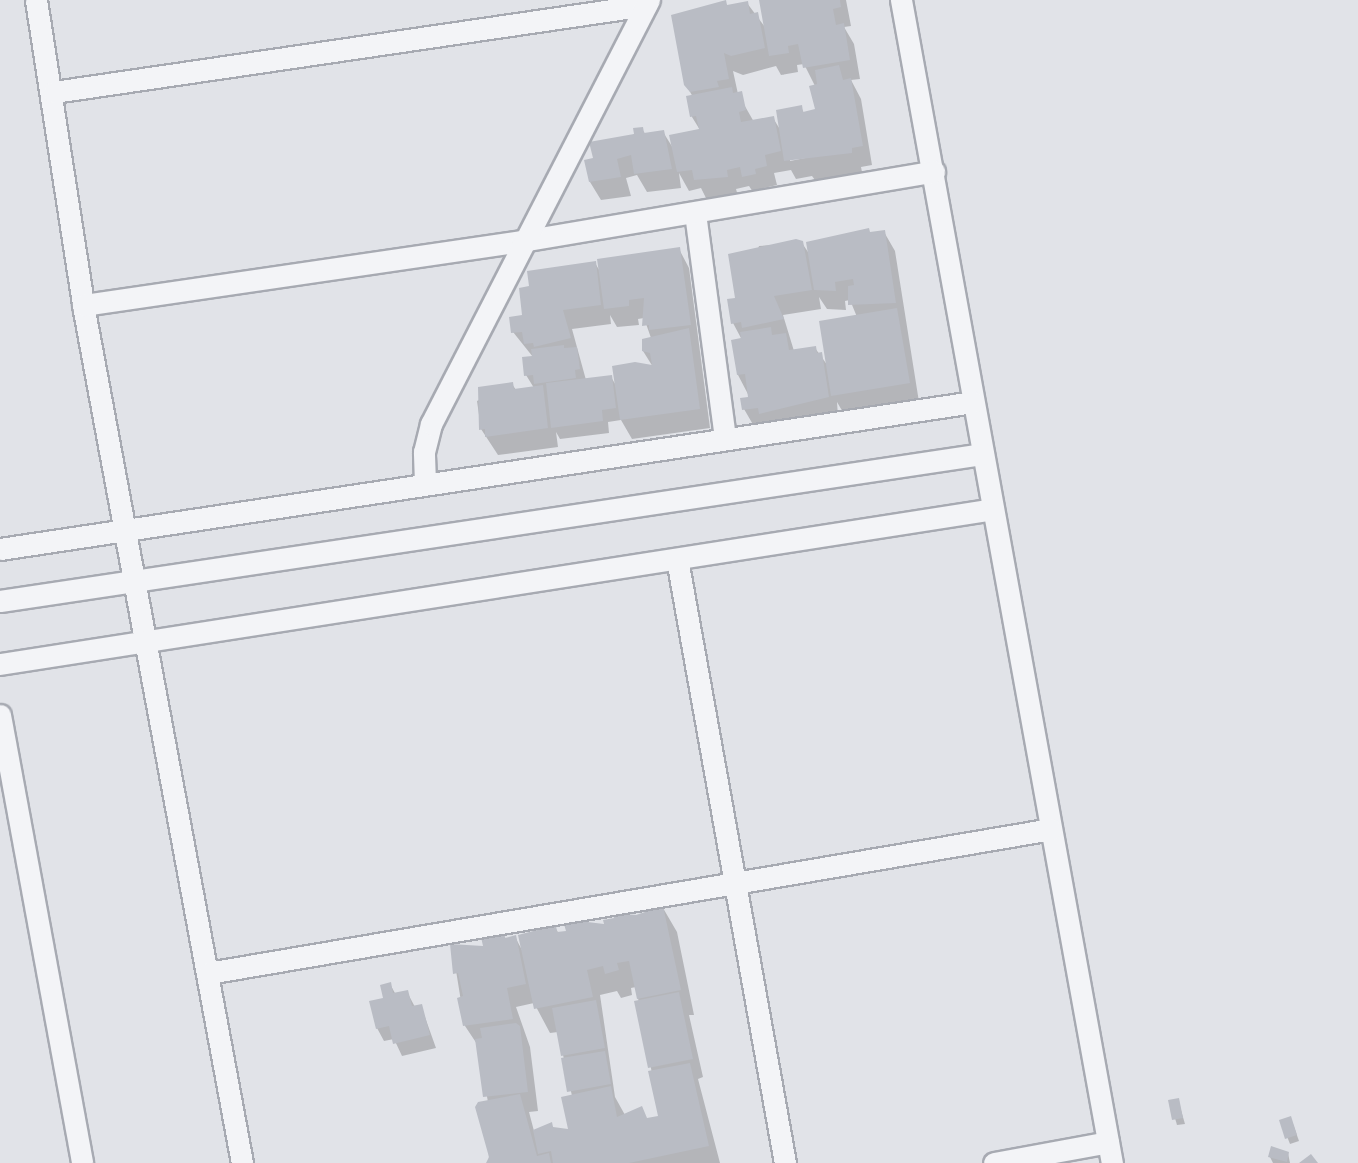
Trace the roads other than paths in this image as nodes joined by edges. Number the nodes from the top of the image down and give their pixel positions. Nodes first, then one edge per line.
1 (36, 0) edge
2 (901, 0) edge
3 (647, 2) edge
4 (54, 92) junction
5 (934, 171) junction
6 (695, 213) junction
7 (522, 241) junction
8 (83, 305) junction
9 (973, 402) junction
10 (725, 439) junction
11 (982, 454) junction
12 (425, 483) junction
13 (993, 509) junction
14 (128, 528) junction
15 (0, 548) edge
16 (677, 559) junction
17 (137, 581) junction
18 (0, 601) edge
19 (148, 641) junction
20 (0, 664) edge
21 (0, 715) edge
22 (1051, 829) junction
23 (735, 883) junction
24 (208, 973) junction
25 (1110, 1153) edge
26 (82, 1163) edge
27 (242, 1163) edge
28 (785, 1163) edge
29 (994, 1163) edge

1 - 4 street
2 - 5 street
3 - 4 street
3 - 7 street
4 - 8 street
5 - 6 street
5 - 9 street
6 - 7 street
6 - 10 street
7 - 8 street
7 - 12 street
8 - 14 street
9 - 10 street
9 - 11 street
10 - 12 street
11 - 13 street
11 - 17 street
12 - 14 street
13 - 16 street
13 - 22 street
14 - 15 street
14 - 17 street
16 - 19 street
16 - 23 street
17 - 18 street
17 - 19 street
19 - 20 street
19 - 24 street
21 - 26 street
22 - 23 street
22 - 25 street
23 - 24 street
23 - 28 street
24 - 27 street
25 - 29 street

